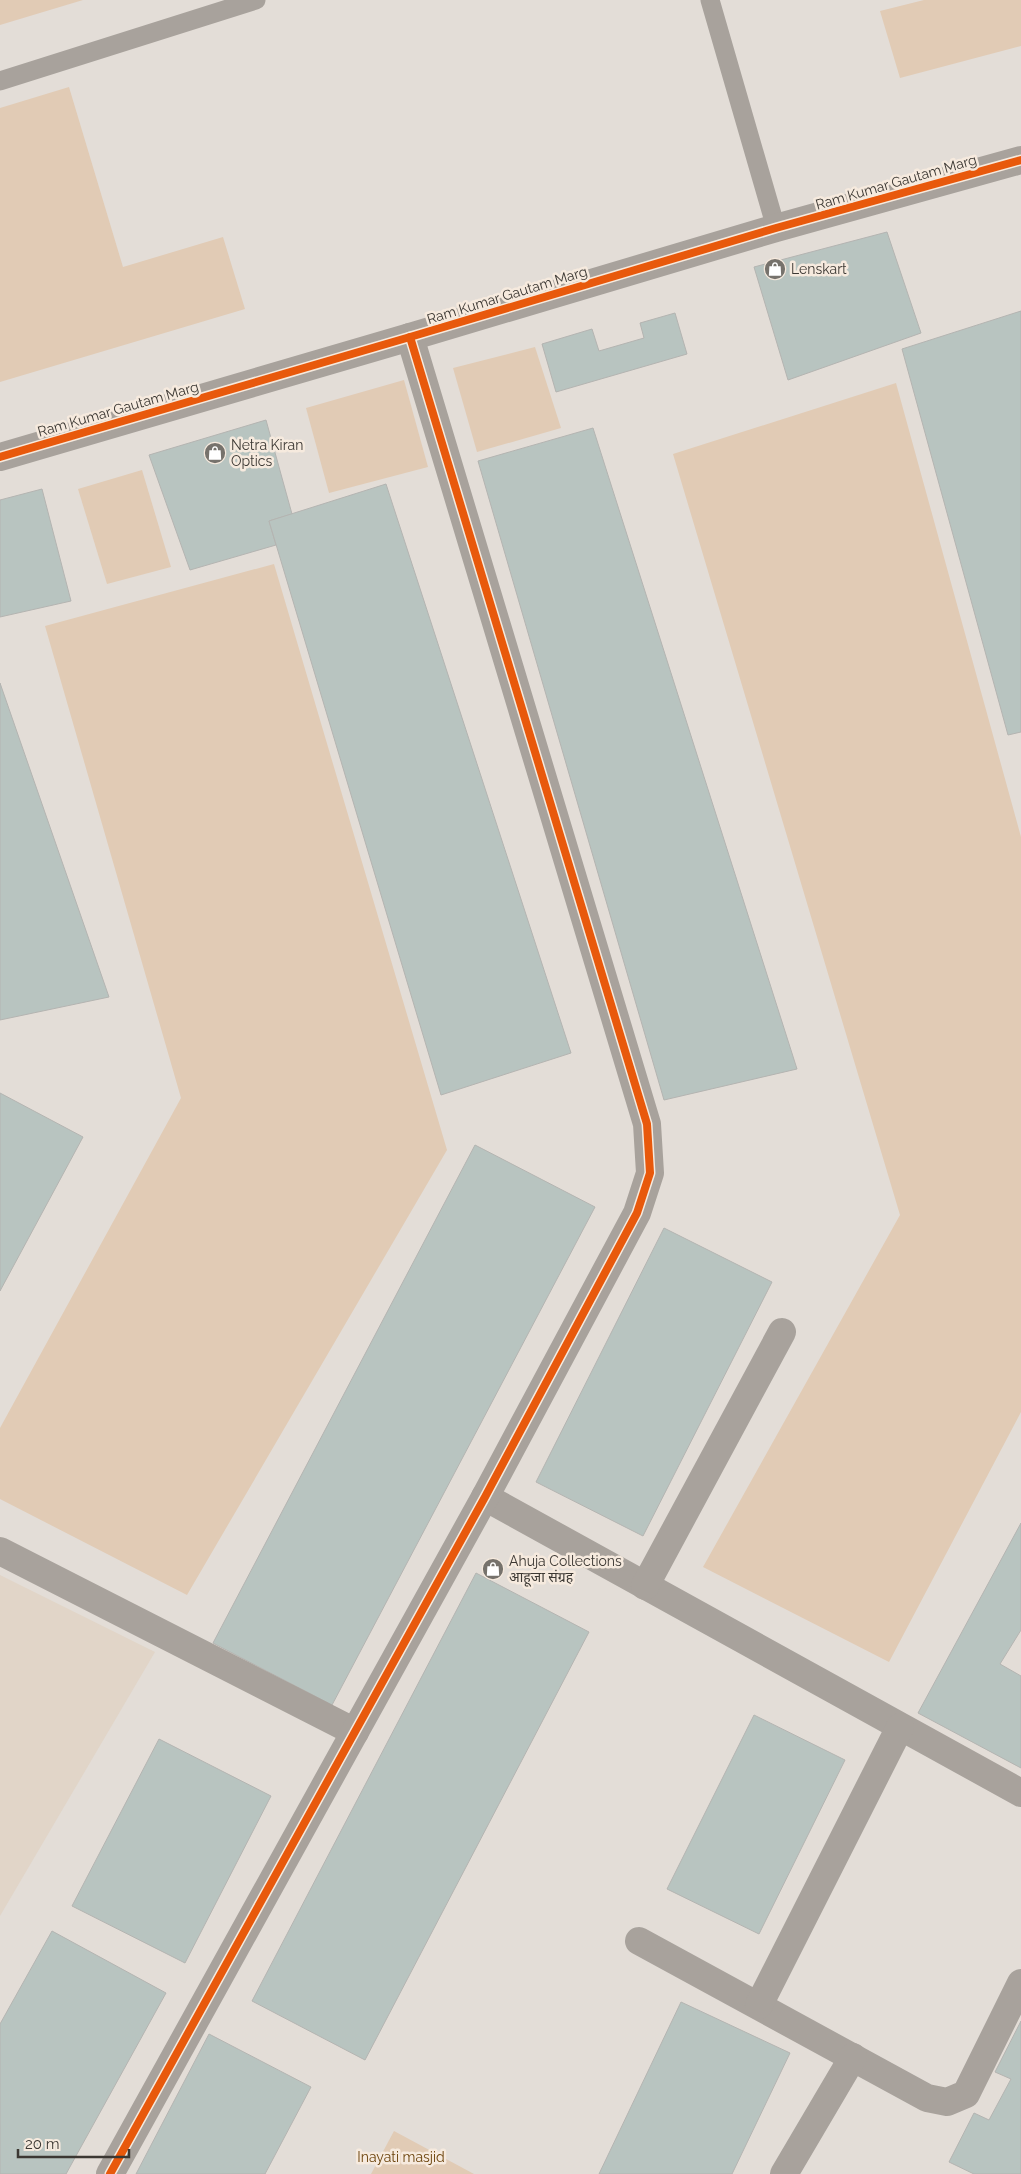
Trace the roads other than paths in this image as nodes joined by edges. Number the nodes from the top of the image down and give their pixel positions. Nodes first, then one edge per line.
1 (256, 0) edge
2 (710, 0) edge
3 (0, 81) edge
4 (1021, 160) edge
5 (776, 228) junction
6 (410, 337) junction
7 (0, 457) edge
8 (782, 1332) dead end
9 (485, 1497) junction
10 (0, 1551) edge
11 (645, 1586) junction
12 (900, 1727) junction
13 (355, 1732) junction
14 (1021, 1793) edge
15 (639, 1940) dead end
16 (1021, 1983) edge
17 (759, 2005) junction
18 (852, 2057) junction
19 (110, 2174) edge
20 (784, 2174) edge

1 - 3 lane
2 - 5 lane
4 - 5 street, Ram Kumar Gautam Marg
5 - 6 street, Ram Kumar Gautam Marg
6 - 7 street, Ram Kumar Gautam Marg
6 - 9 street
8 - 11 street
9 - 11 street
9 - 13 street
10 - 13 street
11 - 12 street
12 - 14 street
12 - 17 street
13 - 19 street
15 - 17 street
16 - 18 street
17 - 18 street
18 - 20 street

